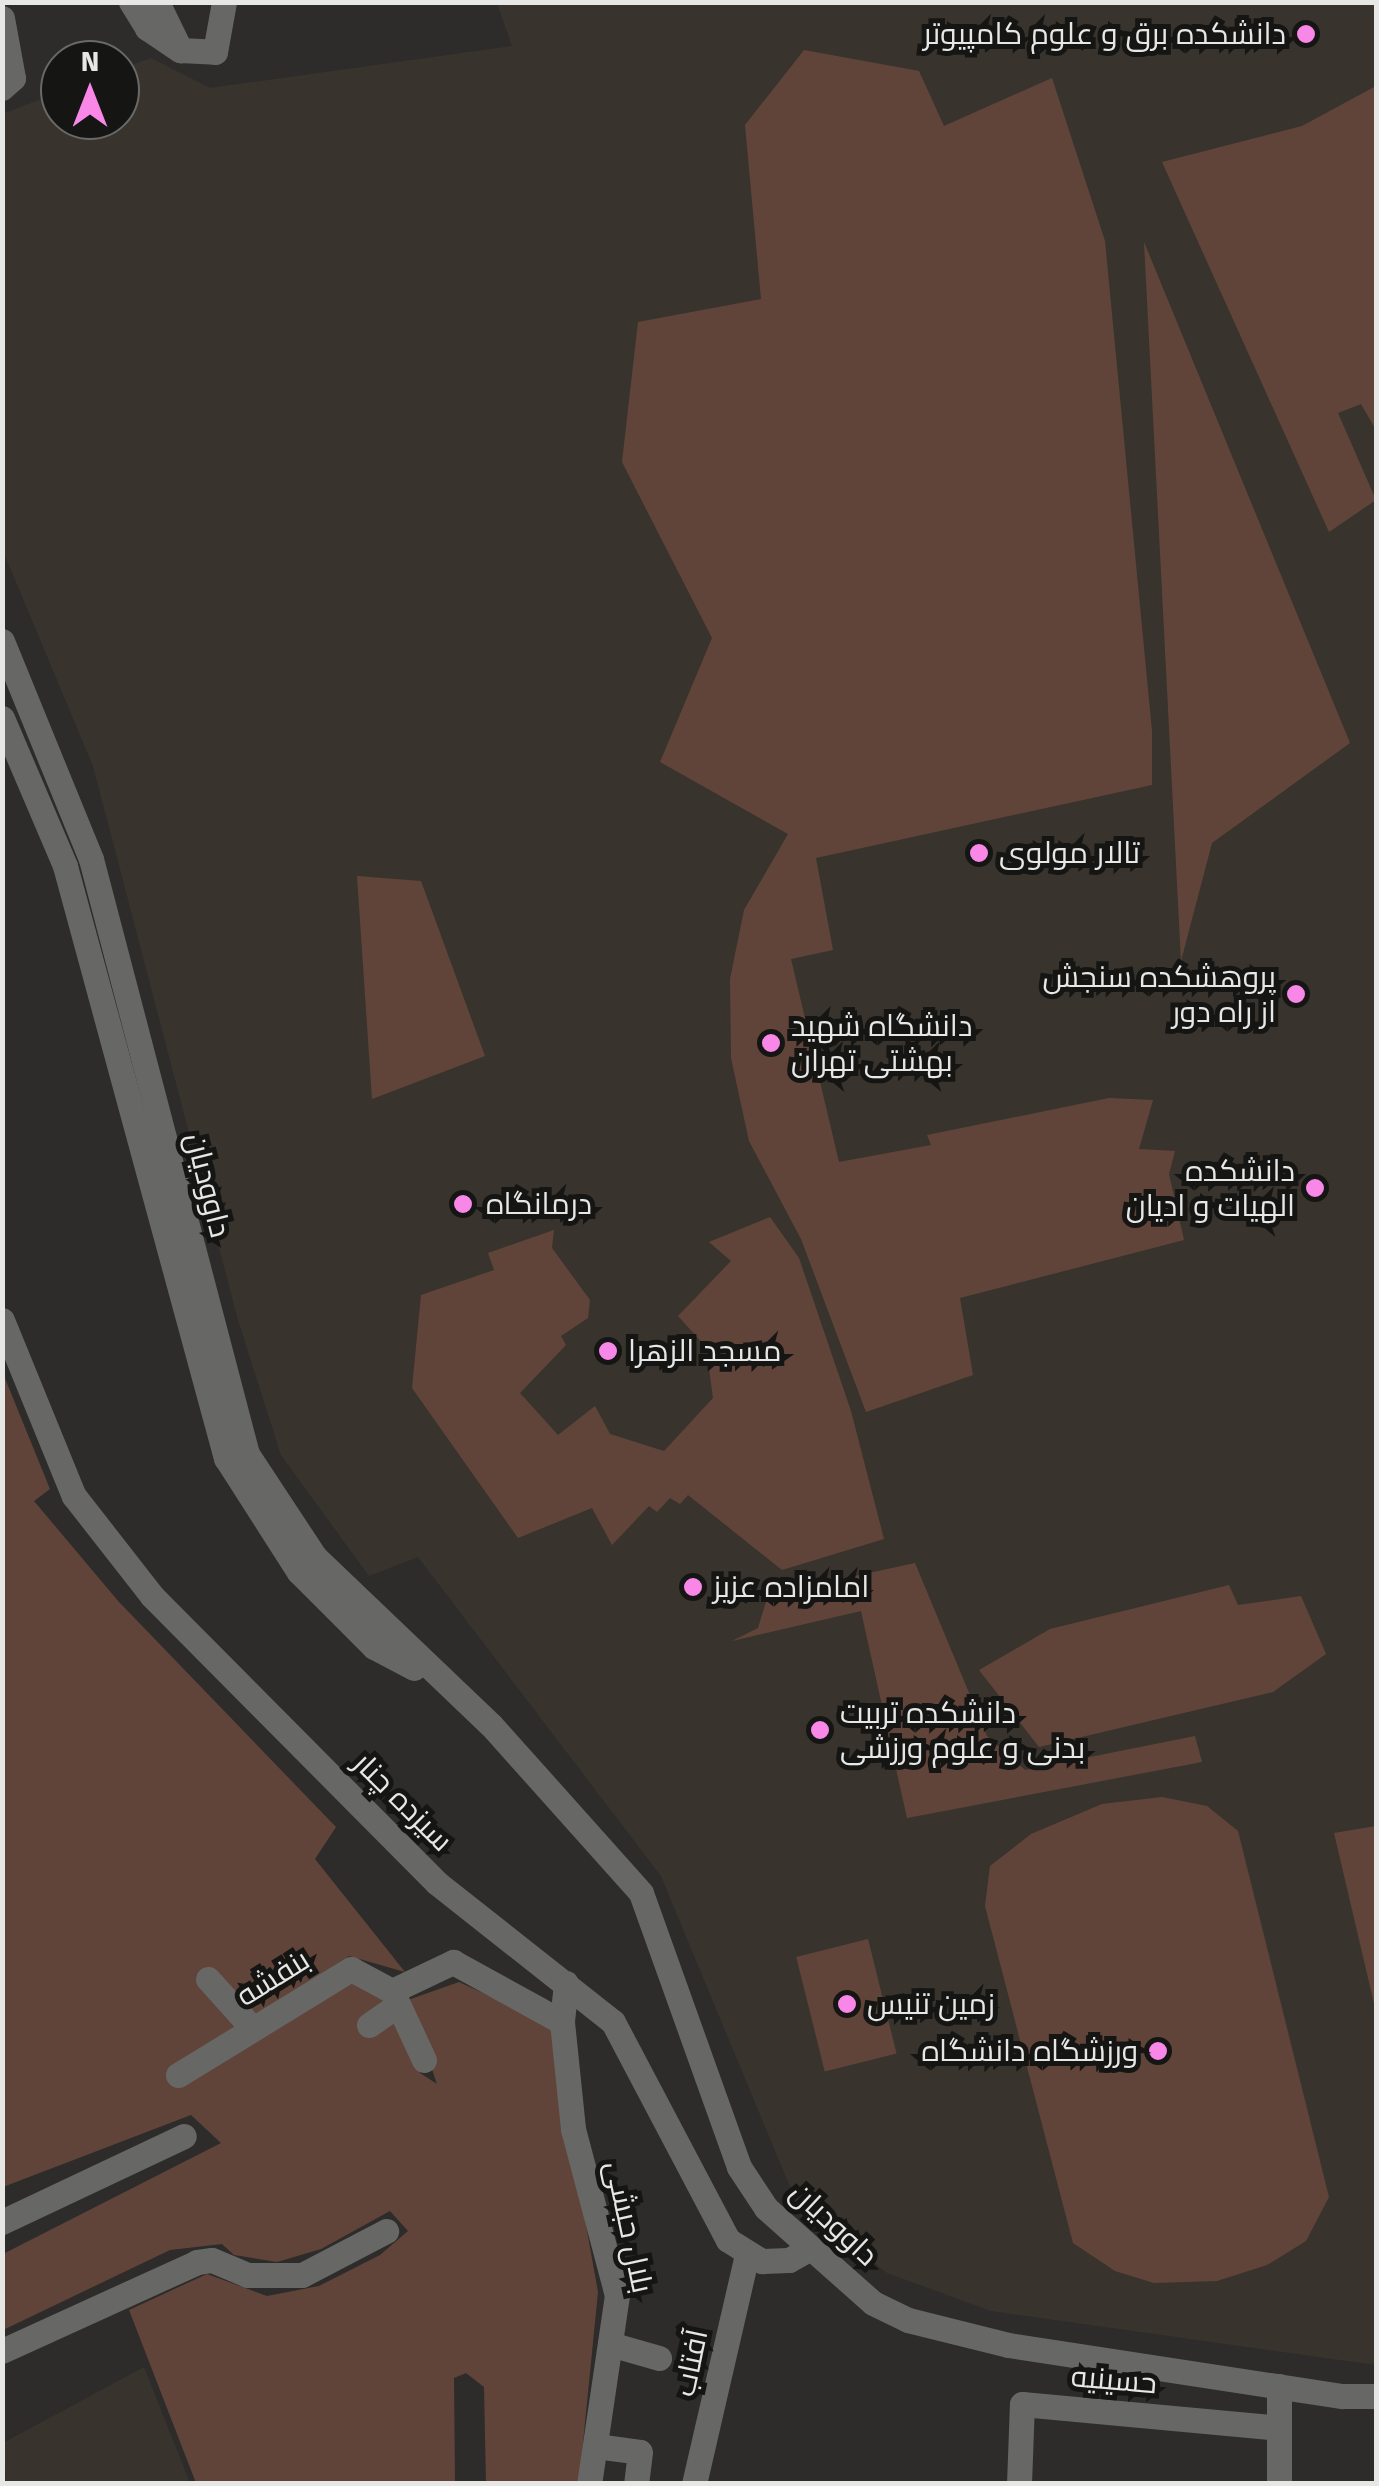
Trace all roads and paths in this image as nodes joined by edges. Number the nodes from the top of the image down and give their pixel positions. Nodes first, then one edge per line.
1 (130, 2) edge
2 (157, 2) edge
3 (224, 2) edge
4 (2, 18) edge
5 (180, 50) junction
6 (2, 88) edge
7 (2, 641) edge
8 (2, 718) edge
9 (2, 1320) edge
10 (450, 1686) junction
11 (208, 1979) dead end
12 (566, 1983) junction
13 (394, 1998) junction
14 (562, 2022) junction
15 (370, 2025) dead end
16 (252, 2029) junction
17 (424, 2060) dead end
18 (178, 2075) dead end
19 (184, 2136) dead end
20 (2, 2222) edge
21 (386, 2231) dead end
22 (807, 2250) junction
23 (748, 2254) junction
24 (610, 2344) junction
25 (2, 2351) edge
26 (659, 2358) dead end
27 (1279, 2386) junction
28 (1342, 2396) junction
29 (1376, 2396) edge
30 (1376, 2412) edge
31 (1279, 2428) junction
32 (596, 2446) junction
33 (589, 2484) edge
34 (636, 2484) edge
35 (694, 2484) edge
36 (1020, 2484) edge
37 (1279, 2484) edge

1 - 5 street
2 - 5 street
3 - 5 street
4 - 6 street
7 - 10 street, داوودیان
8 - 10 street, داوودیان
9 - 12 street, سیزده چنار
10 - 22 street, داوودیان
11 - 16 street
12 - 14 street, بلال حبشی
12 - 23 street, سیزده چنار
13 - 14 street
13 - 15 street
13 - 16 street, بنفشه
13 - 17 street
14 - 24 street, بلال حبشی
16 - 18 street, بنفشه
19 - 20 street
21 - 25 street
22 - 23 street
22 - 27 street, داوودیان
23 - 35 street, آفتاب
24 - 26 street
24 - 32 street, بلال حبشی
27 - 28 street, داوودیان
27 - 31 street
28 - 29 street, داوودیان
28 - 30 street, داوودیان
31 - 36 street, حسینیه
31 - 37 street
32 - 33 street, بلال حبشی
32 - 34 street

